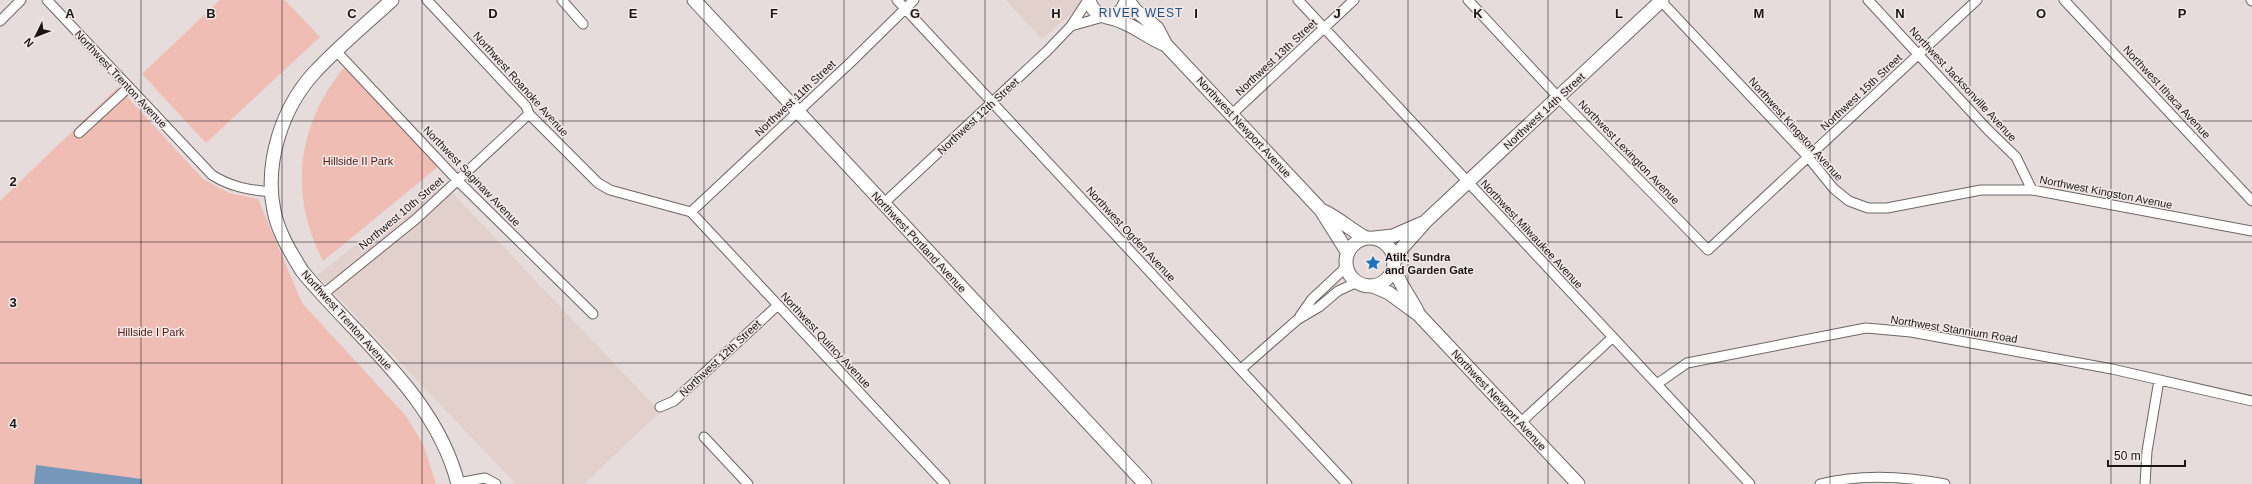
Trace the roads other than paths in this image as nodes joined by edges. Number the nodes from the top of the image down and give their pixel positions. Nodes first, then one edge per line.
1 (22, 0) edge
2 (47, 0) edge
3 (392, 0) edge
4 (427, 0) edge
5 (562, 0) edge
6 (694, 0) edge
7 (897, 0) edge
8 (914, 0) edge
9 (1089, 0) edge
10 (1127, 0) edge
11 (1298, 0) edge
12 (1354, 0) edge
13 (1468, 0) edge
14 (1661, 0) edge
15 (1868, 0) edge
16 (1976, 0) edge
17 (2064, 0) edge
18 (904, 8) junction
19 (1107, 17) junction
20 (0, 21) edge
21 (584, 24) dead end
22 (1071, 26) junction
23 (1324, 28) junction
24 (1166, 45) junction
25 (336, 51) junction
26 (1919, 54) junction
27 (129, 87) junction
28 (1559, 98) junction
29 (992, 103) junction
30 (798, 112) junction
31 (529, 114) junction
32 (1232, 114) junction
33 (79, 133) dead end
34 (1808, 157) junction
35 (458, 181) junction
36 (1467, 182) junction
37 (2032, 190) junction
38 (272, 192) junction
39 (2252, 201) edge
40 (883, 204) junction
41 (1321, 210) junction
42 (690, 212) junction
43 (1426, 221) junction
44 (2252, 231) edge
45 (1370, 238) junction
46 (1708, 250) joint
47 (1348, 257) junction
48 (1394, 265) junction
49 (1367, 285) junction
50 (322, 295) junction
51 (778, 305) junction
52 (593, 314) dead end
53 (1419, 315) junction
54 (1297, 320) junction
55 (1613, 337) junction
56 (1241, 369) junction
57 (2158, 380) junction
58 (1657, 384) junction
59 (2252, 401) edge
60 (660, 407) dead end
61 (1520, 423) junction
62 (704, 437) dead end
63 (458, 484) edge
64 (496, 484) edge
65 (748, 484) edge
66 (944, 484) edge
67 (1145, 484) edge
68 (1347, 484) edge
69 (1578, 484) edge
70 (1750, 484) edge
71 (1820, 484) edge
72 (1944, 484) edge
73 (2145, 484) edge

1 - 20 street
2 - 27 street, Northwest Trenton Avenue
3 - 25 street
4 - 31 street, Northwest Roanoke Avenue
5 - 21 street
6 - 30 street, Northwest Portland Avenue
7 - 18 street, Northwest Ogden Avenue
8 - 18 street, Northwest 11th Street
9 - 19 street
9 - 22 street, Northwest 12th Street
10 - 19 street
10 - 24 street, Northwest Newport Avenue
11 - 23 street, Northwest Milwaukee Avenue
12 - 23 street, Northwest 13th Street
13 - 28 street, Northwest Lexington Avenue
14 - 28 street, Northwest 14th Street
14 - 34 street, Northwest Kingston Avenue
15 - 26 street, Northwest Jacksonville Avenue
16 - 26 street, Northwest 15th Street
17 - 39 street, Northwest Ithaca Avenue
18 - 29 street, Northwest Ogden Avenue
18 - 30 street, Northwest 11th Street
19 - 22 street, Northwest 12th Street
19 - 24 street, Northwest Newport Avenue
22 - 29 street, Northwest 12th Street
23 - 32 street, Northwest 13th Street
23 - 36 street, Northwest Milwaukee Avenue
24 - 32 street, Northwest Newport Avenue
25 - 35 street, Northwest Saginaw Avenue
25 - 38 street
26 - 34 street, Northwest 15th Street
26 - 37 street, Northwest Jacksonville Avenue
27 - 33 street
27 - 38 street, Northwest Trenton Avenue
28 - 36 street, Northwest 14th Street
28 - 46 street, Northwest Lexington Avenue
29 - 40 street, Northwest 12th Street
29 - 56 street, Northwest Ogden Avenue
30 - 40 street, Northwest Portland Avenue
30 - 42 street, Northwest 11th Street
31 - 35 street, Northwest 10th Street
31 - 42 street, Northwest Roanoke Avenue
32 - 41 street, Northwest Newport Avenue
34 - 37 street, Northwest Kingston Avenue
34 - 46 street, Northwest 15th Street
35 - 50 street, Northwest 10th Street
35 - 52 street, Northwest Saginaw Avenue
36 - 43 street, Northwest 14th Street
36 - 55 street, Northwest Milwaukee Avenue
37 - 44 street, Northwest Kingston Avenue
38 - 50 street, Northwest Trenton Avenue
40 - 67 street, Northwest Portland Avenue
41 - 45 street, Northwest Newport Avenue
41 - 47 street, Northwest Newport Avenue
42 - 51 street, Northwest Quincy Avenue
43 - 45 street, Northwest 14th Street
43 - 48 street, Northwest 14th Street
45 - 47 street
45 - 48 street
47 - 49 street
47 - 54 street
48 - 49 street
48 - 53 street, Northwest Newport Avenue
49 - 53 street, Northwest Newport Avenue
49 - 54 street
50 - 63 street, Northwest Trenton Avenue
51 - 60 street, Northwest 12th Street
51 - 66 street, Northwest Quincy Avenue
53 - 61 street, Northwest Newport Avenue
54 - 56 street
55 - 58 street, Northwest Milwaukee Avenue
55 - 61 street
56 - 68 street, Northwest Ogden Avenue
57 - 58 street, Northwest Stannium Road
57 - 59 street, Northwest Stannium Road
57 - 73 street
58 - 70 street, Northwest Milwaukee Avenue
61 - 69 street, Northwest Newport Avenue
62 - 65 street
63 - 64 street, Northwest Trenton Avenue
71 - 72 street

